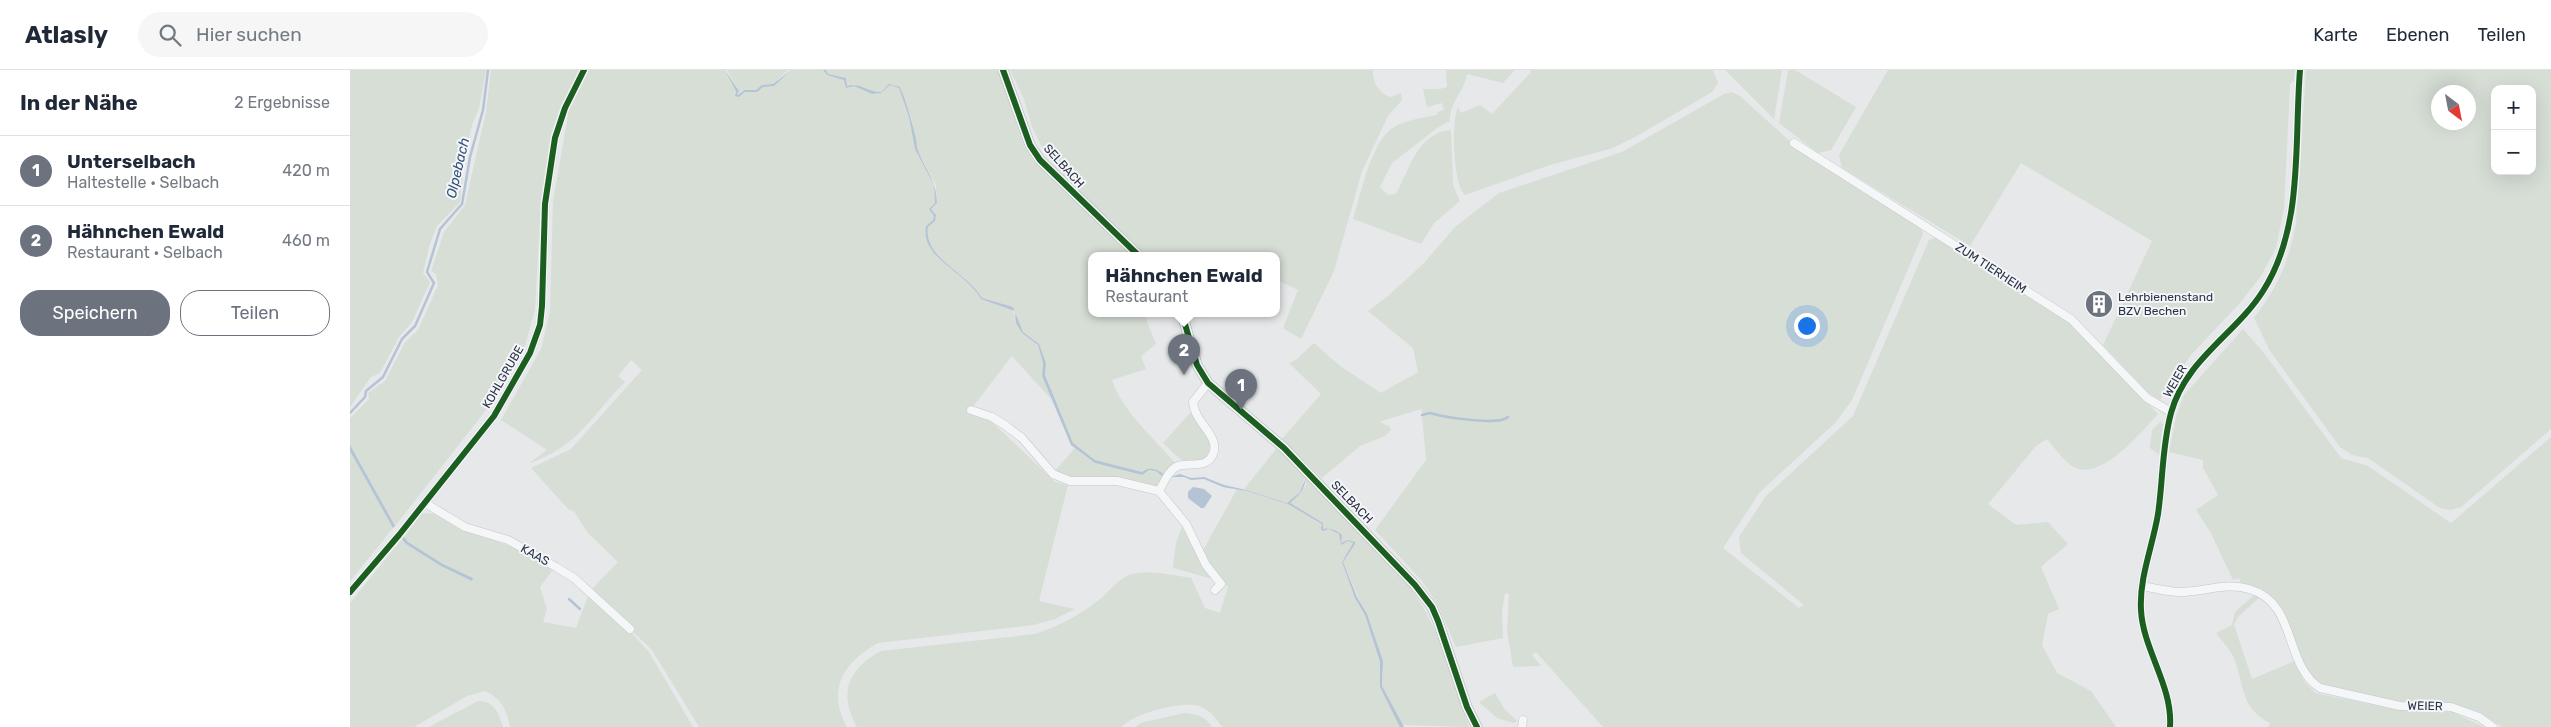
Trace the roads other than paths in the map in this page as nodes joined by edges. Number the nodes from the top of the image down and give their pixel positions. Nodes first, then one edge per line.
1 (584, 70) edge
2 (1003, 70) edge
3 (2300, 70) edge
4 (1794, 143) dead end
5 (1135, 252) edge
6 (1183, 317) edge
7 (1208, 383) junction
8 (971, 410) dead end
9 (2171, 412) junction
10 (1159, 491) junction
11 (425, 503) junction
12 (2142, 586) junction
13 (1215, 590) dead end
14 (350, 592) edge
15 (630, 629) dead end
16 (1478, 727) edge
17 (2170, 727) edge
18 (2493, 727) edge

1 - 11 street, KOHLGRUBE
2 - 5 street, SELBACH
3 - 9 street, WEIER
4 - 9 street, ZUM TIERHEIM
6 - 7 street, SELBACH
7 - 10 street
7 - 16 street, SELBACH
8 - 10 street
9 - 12 street, WEIER
10 - 13 street
11 - 14 street, KOHLGRUBE
11 - 15 street, KAAS
12 - 17 street, WEIER
12 - 18 street, WEIER

